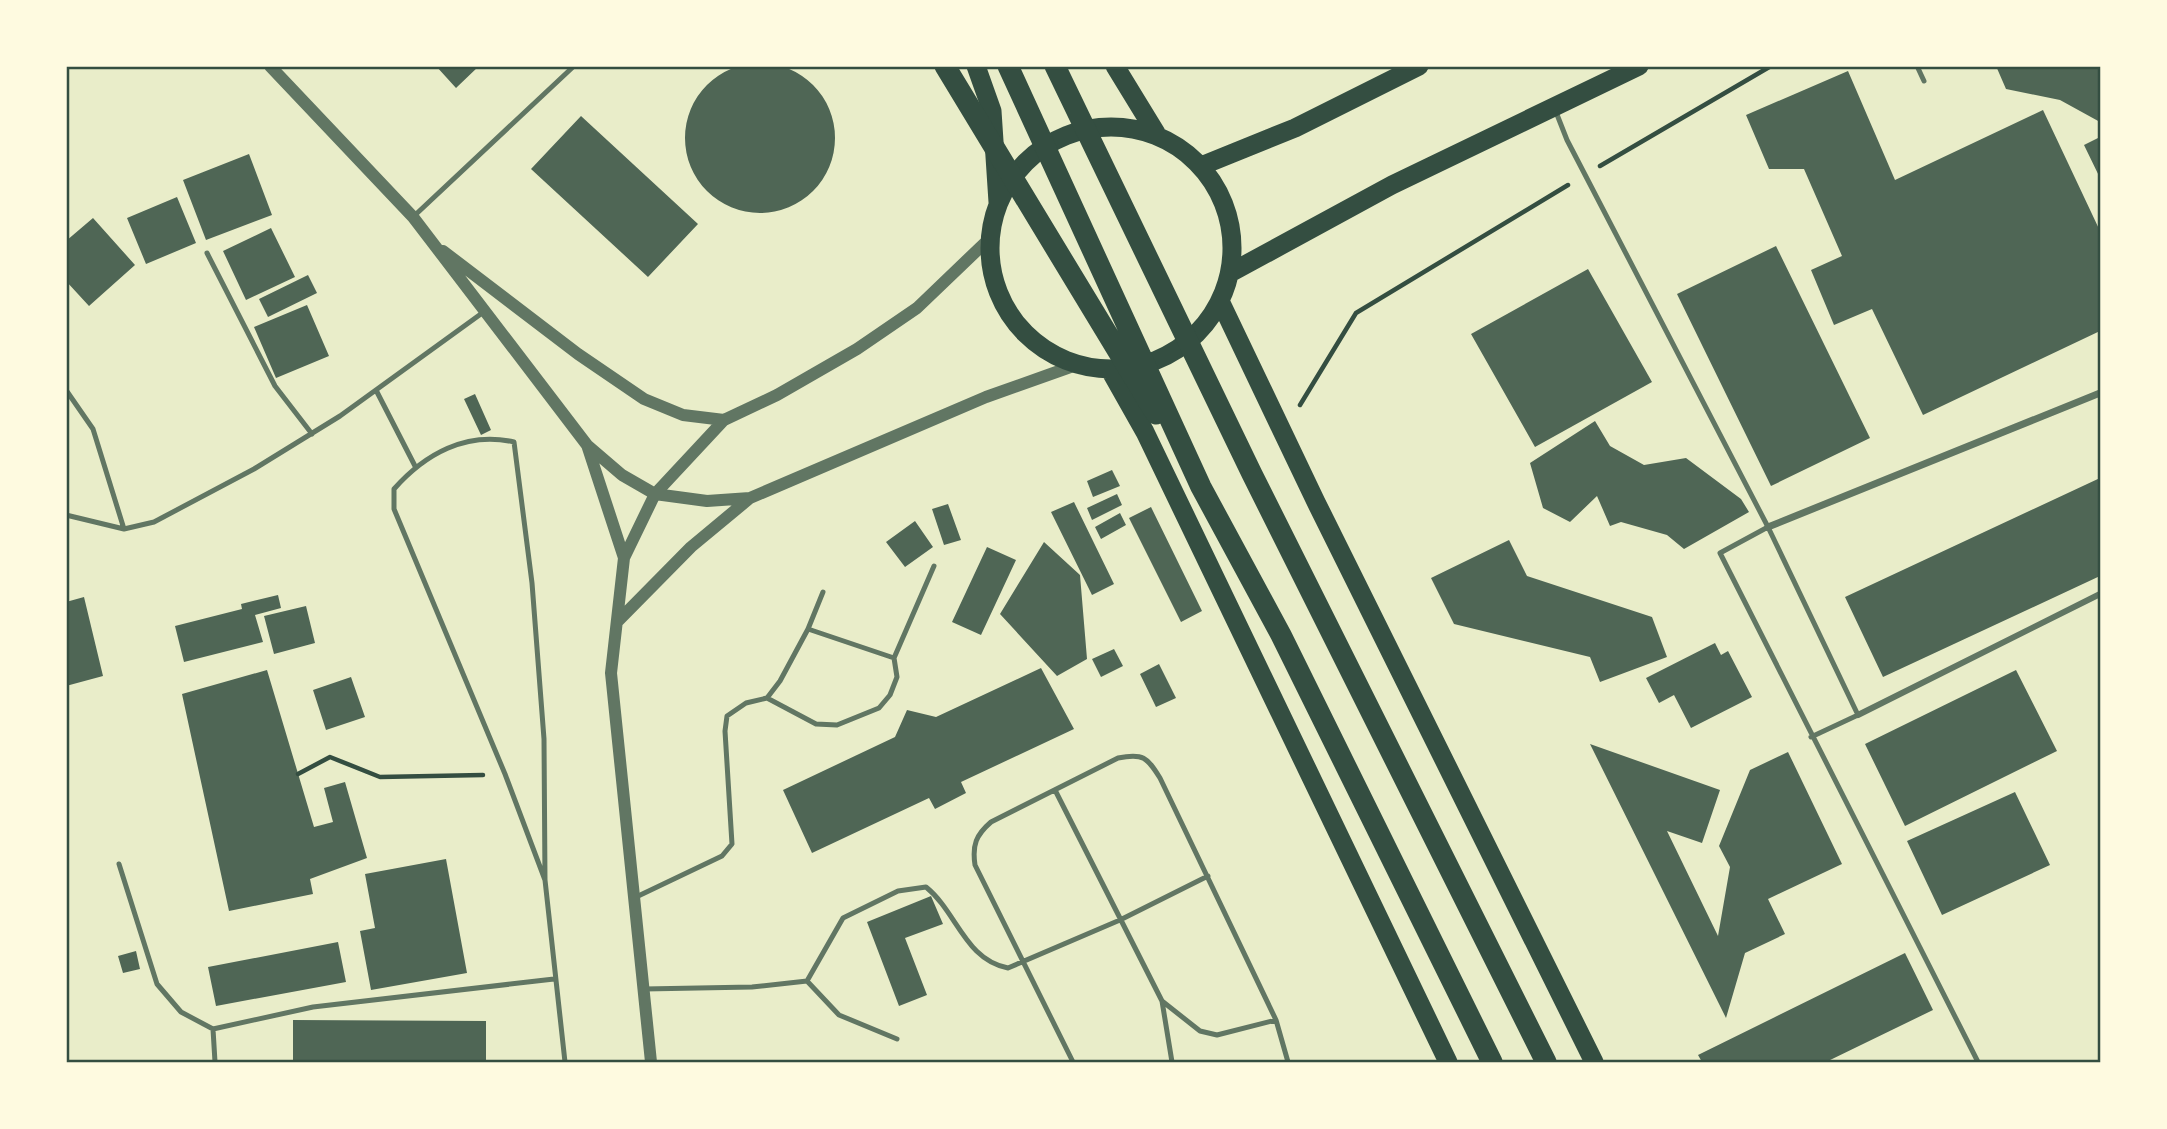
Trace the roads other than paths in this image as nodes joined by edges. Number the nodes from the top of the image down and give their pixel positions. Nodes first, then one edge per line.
1 (270, 66) edge
2 (574, 66) edge
3 (945, 66) edge
4 (976, 66) edge
5 (1008, 66) edge
6 (1055, 66) edge
7 (1115, 66) edge
8 (1419, 66) edge
9 (1639, 66) edge
10 (1917, 66) edge
11 (1924, 81) dead end
12 (1555, 109) junction
13 (1156, 133) junction
14 (1201, 166) junction
15 (998, 202) junction
16 (413, 217) junction
17 (989, 239) junction
18 (428, 240) junction
19 (207, 253) dead end
20 (1232, 272) junction
21 (1221, 303) junction
22 (485, 311) junction
23 (1076, 365) junction
24 (1111, 370) junction
25 (66, 390) edge
26 (377, 392) junction
27 (2101, 393) edge
28 (724, 420) junction
29 (312, 435) junction
30 (587, 445) junction
31 (415, 466) junction
32 (1201, 487) junction
33 (655, 494) junction
34 (750, 498) junction
35 (66, 514) edge
36 (1768, 527) junction
37 (124, 528) junction
38 (624, 558) junction
39 (934, 566) dead end
40 (823, 592) dead end
41 (2101, 594) edge
42 (617, 622) junction
43 (808, 629) junction
44 (894, 658) junction
45 (767, 698) junction
46 (1858, 715) junction
47 (1811, 737) junction
48 (1055, 790) junction
49 (119, 864) dead end
50 (1208, 876) junction
51 (545, 880) junction
52 (634, 898) junction
53 (1119, 920) junction
54 (1022, 963) junction
55 (554, 979) junction
56 (807, 981) junction
57 (643, 989) junction
58 (1161, 1001) junction
59 (1276, 1020) junction
60 (213, 1029) junction
61 (897, 1039) dead end
62 (215, 1062) edge
63 (565, 1062) edge
64 (651, 1062) edge
65 (1073, 1062) edge
66 (1172, 1062) edge
67 (1288, 1062) edge
68 (1448, 1062) edge
69 (1492, 1062) edge
70 (1546, 1062) edge
71 (1594, 1062) edge
72 (1978, 1062) edge

1 - 16 street
2 - 16 lane
3 - 32 highway
4 - 15 highway
5 - 32 highway
6 - 70 highway
7 - 13 highway
8 - 14 highway
9 - 12 highway
10 - 11 lane
12 - 20 highway
12 - 36 lane
13 - 14 highway
13 - 15 highway
14 - 20 highway
15 - 17 highway
16 - 18 street
17 - 23 highway
17 - 28 street
18 - 22 street
18 - 28 street
19 - 29 lane
20 - 21 highway
21 - 24 highway
21 - 71 highway
22 - 26 lane
22 - 30 street
23 - 24 highway
23 - 34 street
24 - 68 highway
25 - 37 lane
26 - 29 lane
26 - 31 lane
27 - 36 street
28 - 33 street
29 - 37 lane
30 - 33 street
30 - 38 street
31 - 51 lane
31 - 51 lane
32 - 69 highway
33 - 34 street
33 - 38 street
34 - 42 street
35 - 37 lane
36 - 46 lane
36 - 47 lane
38 - 42 street
39 - 44 lane
40 - 43 lane
41 - 46 street
42 - 52 street
43 - 44 lane
43 - 45 lane
44 - 45 lane
45 - 52 lane
46 - 47 lane
47 - 72 lane
48 - 50 lane
48 - 53 lane
48 - 54 lane
49 - 60 lane
50 - 53 lane
50 - 59 lane
51 - 55 lane
52 - 57 street
53 - 54 lane
53 - 58 lane
54 - 56 lane
54 - 65 lane
55 - 60 lane
55 - 63 lane
56 - 57 lane
56 - 61 lane
57 - 64 street
58 - 59 lane
58 - 66 lane
59 - 67 lane
60 - 62 lane

